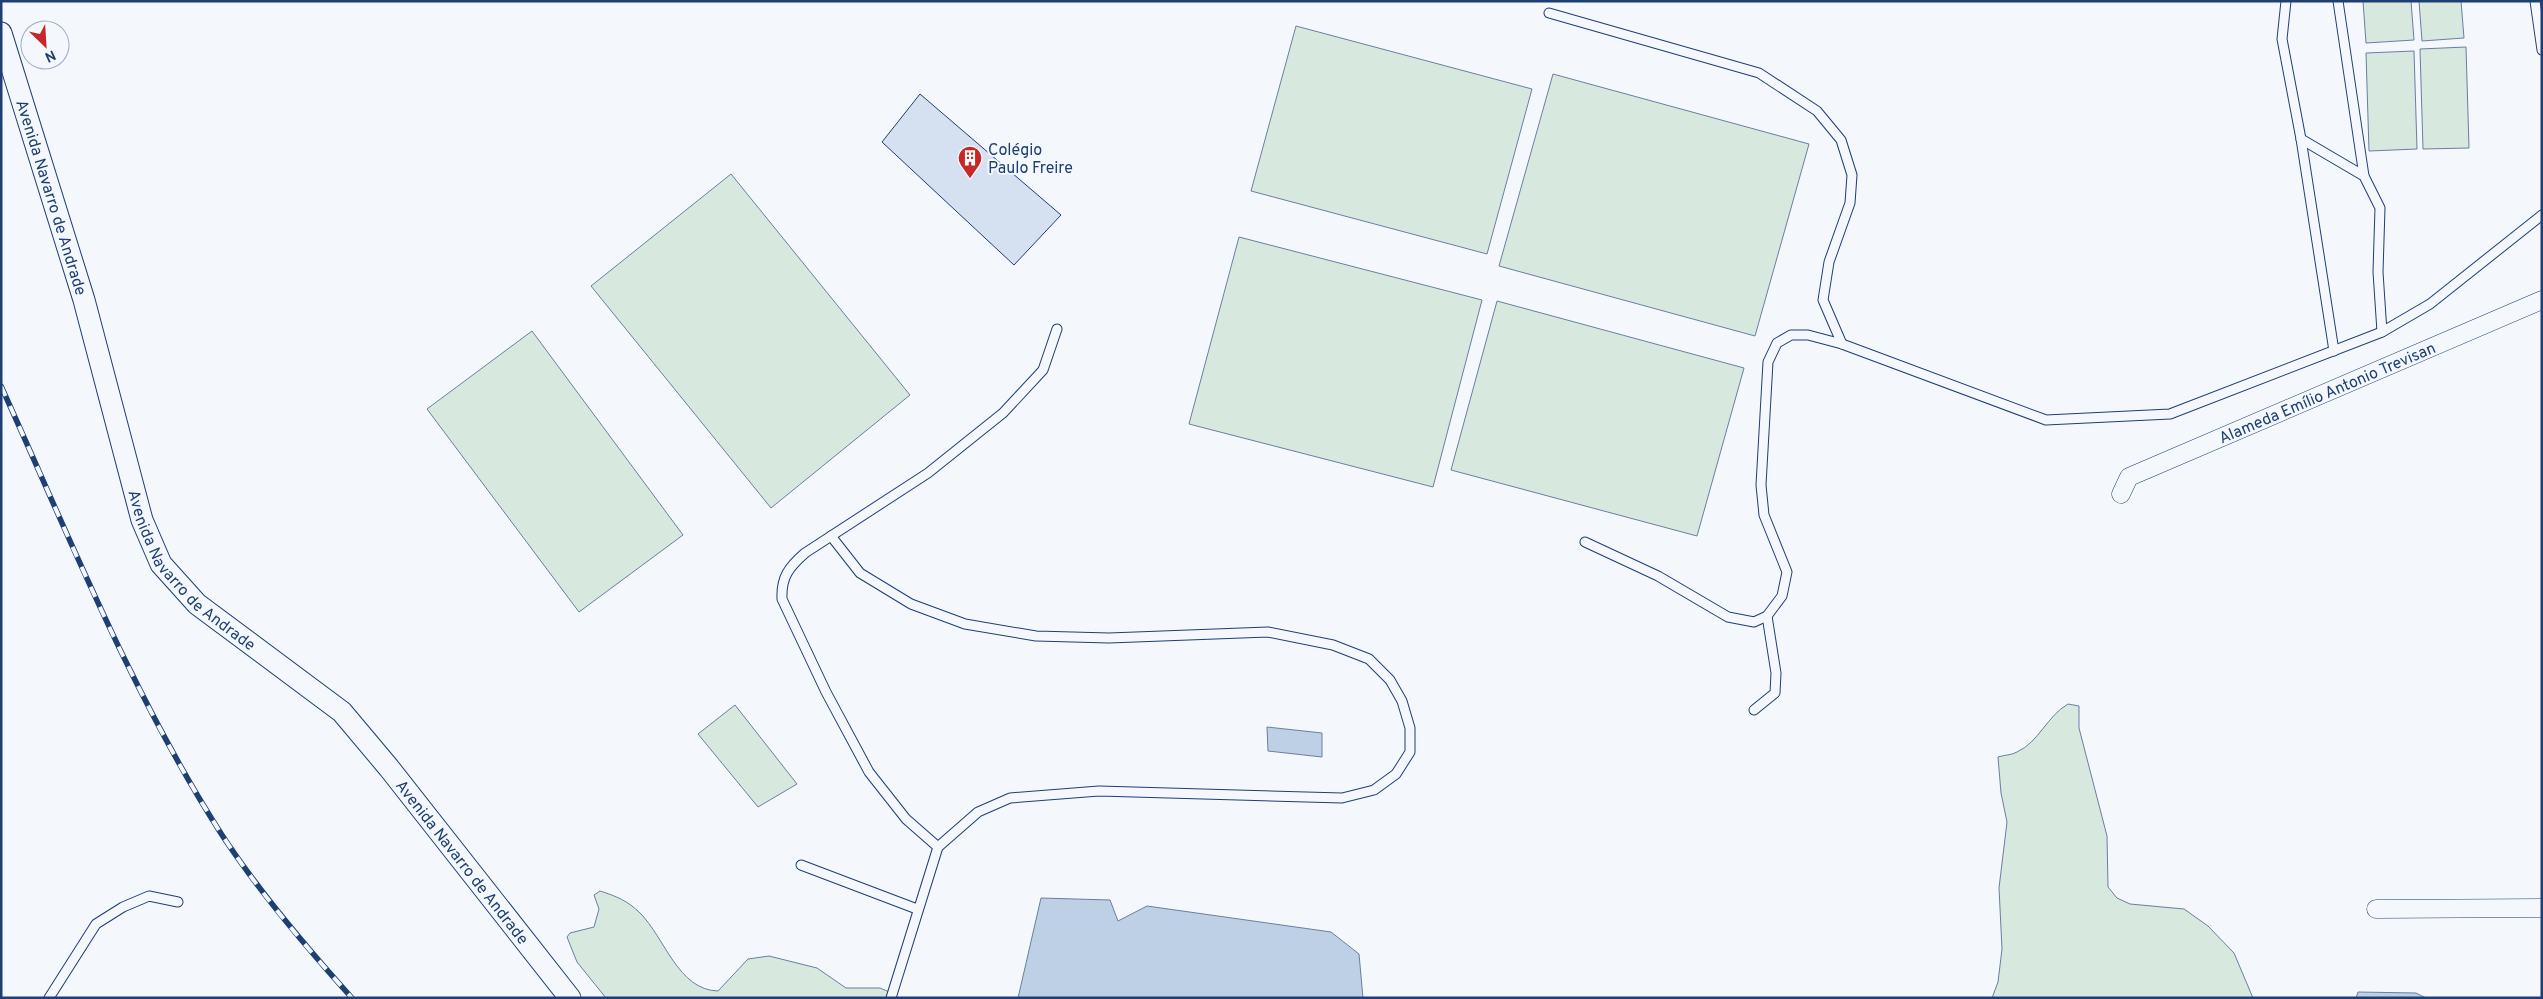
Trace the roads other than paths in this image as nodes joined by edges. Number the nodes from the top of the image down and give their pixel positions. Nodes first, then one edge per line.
1 (2286, 1) edge
2 (2338, 1) edge
3 (2535, 1) edge
4 (1549, 13) dead end
5 (1, 33) edge
6 (2542, 50) edge
7 (2301, 140) junction
8 (2364, 176) junction
9 (2542, 215) edge
10 (2542, 300) edge
11 (1056, 329) dead end
12 (2382, 332) junction
13 (1842, 344) junction
14 (2334, 351) junction
15 (2121, 494) dead end
16 (831, 536) junction
17 (1585, 542) dead end
18 (1767, 616) junction
19 (1754, 710) dead end
20 (938, 847) junction
21 (801, 865) dead end
22 (178, 902) dead end
23 (2542, 908) edge
24 (917, 909) junction
25 (2376, 909) dead end
26 (49, 998) edge
27 (570, 998) edge
28 (891, 998) edge

1 - 7 lane
2 - 8 lane
3 - 6 lane
4 - 13 lane
5 - 27 street, Avenida Navarro de Andrade
7 - 8 lane
7 - 14 lane
8 - 12 lane
9 - 12 lane
10 - 15 street, Alameda Emílio Antonio Trevisan
11 - 16 lane
12 - 14 lane
13 - 14 lane
13 - 18 lane
16 - 20 lane
16 - 20 lane
17 - 18 lane
18 - 19 lane
20 - 24 lane
21 - 24 lane
22 - 26 lane
23 - 25 street
24 - 28 lane

